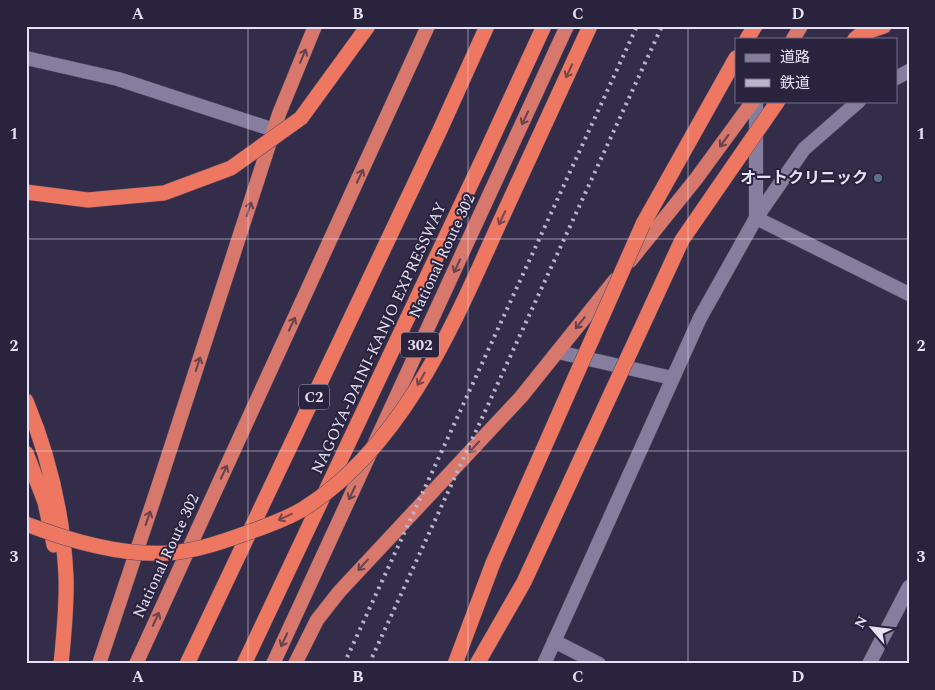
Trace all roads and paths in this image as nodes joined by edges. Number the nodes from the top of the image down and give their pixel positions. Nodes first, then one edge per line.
1 (316, 26) edge
2 (368, 26) edge
3 (428, 26) edge
4 (487, 26) edge
5 (544, 26) edge
6 (567, 26) edge
7 (590, 26) edge
8 (755, 26) edge
9 (801, 26) edge
10 (884, 26) edge
11 (748, 38) edge
12 (795, 38) edge
13 (855, 38) edge
14 (26, 58) edge
15 (735, 60) edge
16 (753, 102) edge
17 (754, 102) edge
18 (777, 102) edge
19 (858, 102) edge
20 (274, 130) junction
21 (26, 192) edge
22 (756, 218) junction
23 (909, 294) edge
24 (558, 352) junction
25 (672, 378) junction
26 (26, 401) edge
27 (26, 453) edge
28 (26, 524) edge
29 (909, 587) edge
30 (64, 628) junction
31 (554, 641) junction
32 (61, 664) edge
33 (99, 664) edge
34 (136, 664) edge
35 (187, 664) edge
36 (244, 664) edge
37 (273, 664) edge
38 (295, 664) edge
39 (455, 664) edge
40 (477, 664) edge
41 (544, 664) edge
42 (599, 664) edge
43 (869, 664) edge

20 -> 1 highway
2 - 21 highway, bridge
34 -> 3 highway, National Route 302
4 - 35 highway, NAGOYA-DAINI-KANJO EXPRESSWAY / C2
5 - 36 highway, NAGOYA-DAINI-KANJO EXPRESSWAY, bridge
6 -> 37 highway, National Route 302 / 302
7 -> 28 highway, bridge
8 - 11 highway
9 - 12 highway
10 - 13 highway
14 - 20 street
15 - 39 highway, bridge
16 -> 24 highway
17 - 22 street
18 - 40 highway, bridge
19 - 22 street
33 -> 20 highway
22 - 23 street
22 - 25 street
24 - 25 street
24 -> 38 highway
25 - 31 street
26 - 30 highway
27 - 30 highway
29 - 43 street
30 - 32 highway
31 - 41 street
31 - 42 street

